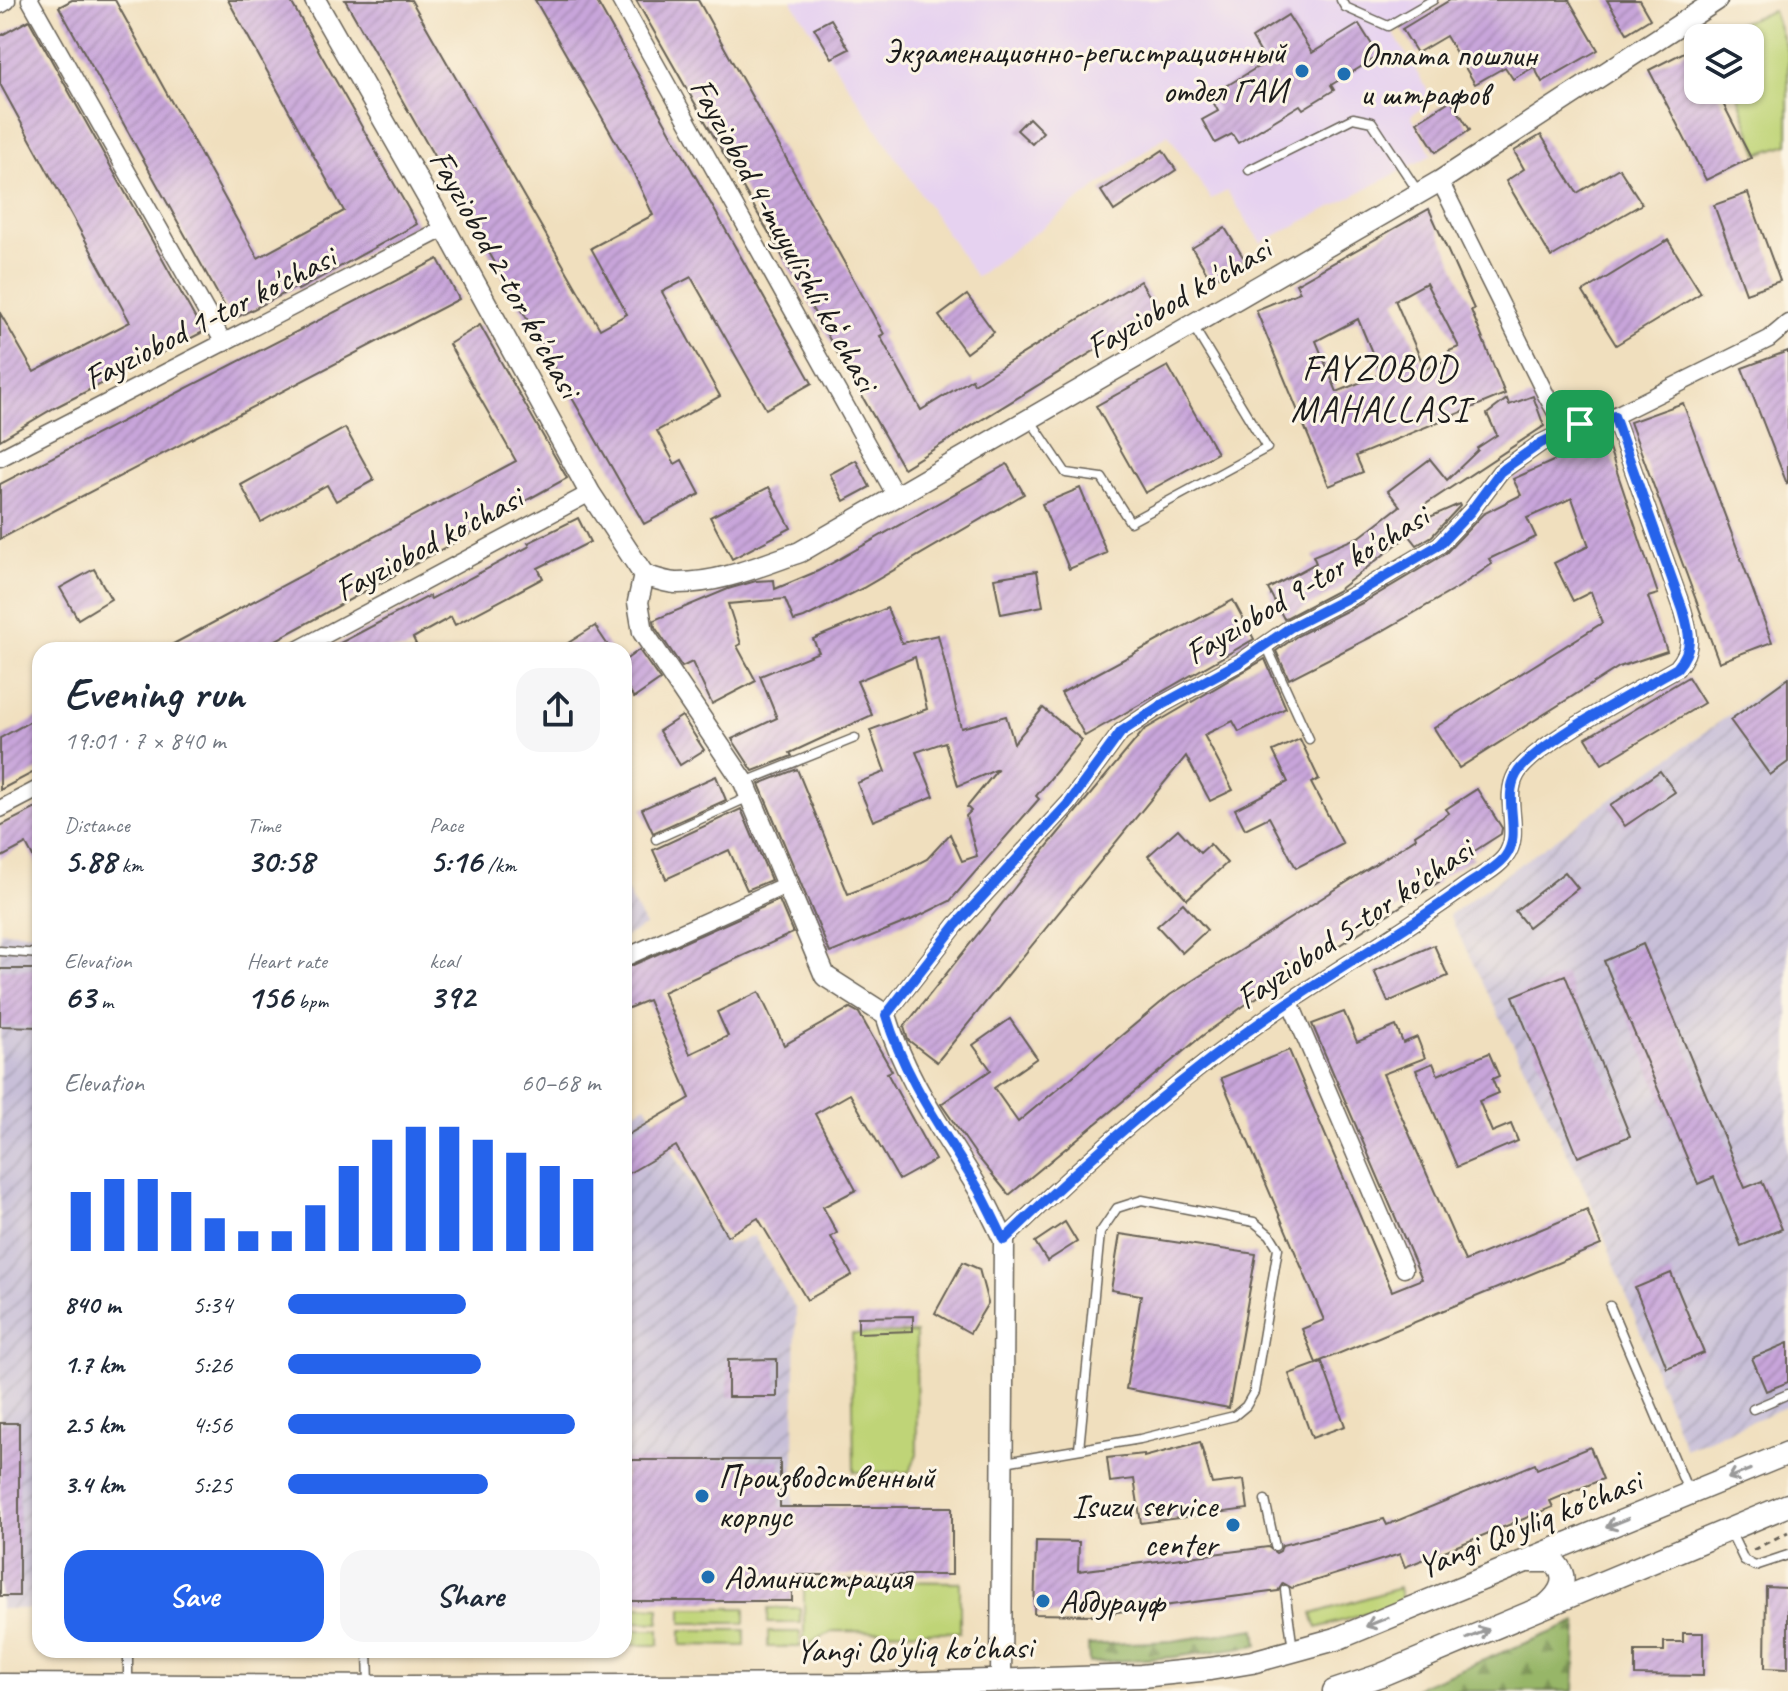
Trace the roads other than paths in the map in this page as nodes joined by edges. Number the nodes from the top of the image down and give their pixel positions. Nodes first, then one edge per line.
1 (5, 0) edge
2 (30, 0) edge
3 (315, 0) edge
4 (620, 0) edge
5 (1341, 0) edge
6 (1433, 0) edge
7 (1717, 0) edge
8 (0, 3) edge
9 (1249, 170) dead end
10 (1440, 181) junction
11 (1419, 194) junction
12 (445, 228) junction
13 (1788, 323) edge
14 (1192, 326) junction
15 (224, 343) junction
16 (1614, 416) junction
17 (1030, 420) junction
18 (1580, 424) junction
19 (0, 457) edge
20 (590, 493) junction
21 (897, 498) junction
22 (644, 575) junction
23 (312, 642) edge
24 (1266, 645) junction
25 (855, 738) dead end
26 (1309, 739) dead end
27 (747, 790) junction
28 (32, 792) edge
29 (0, 809) edge
30 (656, 839) dead end
31 (786, 885) junction
32 (0, 951) edge
33 (32, 953) edge
34 (632, 954) edge
35 (1290, 1002) junction
36 (886, 1015) junction
37 (1004, 1240) junction
38 (1404, 1269) dead end
39 (1610, 1306) dead end
40 (1788, 1394) edge
41 (1753, 1409) dead end
42 (1079, 1449) junction
43 (1788, 1453) edge
44 (1001, 1463) junction
45 (1690, 1494) junction
46 (1265, 1500) dead end
47 (1788, 1505) edge
48 (1730, 1530) junction
49 (1275, 1546) dead end
50 (1788, 1555) edge
51 (1526, 1561) junction
52 (1285, 1590) dead end
53 (1543, 1608) junction
54 (1293, 1651) junction
55 (128, 1658) edge
56 (368, 1658) edge
57 (1001, 1681) junction
58 (1135, 1683) edge
59 (1380, 1683) edge
60 (0, 1685) edge
61 (128, 1686) junction
62 (369, 1687) junction
63 (500, 1689) edge
64 (1334, 1691) edge

1 - 8 street
2 - 15 street
3 - 12 street, Fayziobod 2-tor ko'chasi
4 - 21 street, Fayziobod 4-muyulishli koʻchasi
5 - 6 lane
7 - 10 street, Fayziobod ko'chasi
9 - 11 lane
10 - 11 street, Fayziobod ko'chasi
10 - 18 street
11 - 14 street, Fayziobod ko'chasi
12 - 15 street, Fayziobod 1-tor ko'chasi
12 - 20 street, Fayziobod 2-tor ko'chasi
13 - 16 street, Fayziobod 9-tor ko'chasi
14 - 17 street, Fayziobod ko'chasi
14 - 17 lane
15 - 19 street, Fayziobod 1-tor ko'chasi
16 - 18 street, Fayziobod 9-tor ko'chasi
16 - 35 street, Fayziobod 5-tor ko'chasi
17 - 21 street, Fayziobod ko'chasi
18 - 24 street, Fayziobod 9-tor ko'chasi
20 - 22 street, Fayziobod 2-tor ko'chasi
20 - 23 street, Fayziobod ko'chasi
21 - 22 street, Fayziobod ko'chasi
22 - 27 street
24 - 26 lane
24 - 36 street, Fayziobod 9-tor ko'chasi
25 - 27 lane
27 - 30 lane
27 - 31 street
28 - 29 street
31 - 34 street
31 - 36 street
32 - 33 lane
35 - 37 street, Fayziobod 5-tor ko'chasi
35 - 38 street
36 - 37 street
37 - 44 street
39 - 45 lane
40 - 41 lane
42 - 42 lane
42 - 44 lane
43 -> 45 main road, Yangi Qo'yliq ko'chasi
44 - 57 street
45 -> 51 main road, Yangi Qo'yliq ko'chasi
46 - 49 lane
47 - 48 main road
48 - 50 lane
48 - 53 main road
51 - 53 main road
51 -> 54 main road, Yangi Qo'yliq ko'chasi
52 - 54 lane
59 -> 53 main road
54 - 58 main road, Yangi Qo'yliq ko'chasi
55 - 61 lane
56 - 62 lane
57 - 58 main road, Yangi Qo'yliq ko'chasi
57 - 63 main road, Yangi Qo'yliq ko'chasi
59 - 64 main road
60 - 61 main road, Yangi Qo'yliq ko'chasi
61 - 62 main road, Yangi Qo'yliq ko'chasi
62 - 63 main road, Yangi Qo'yliq ko'chasi

